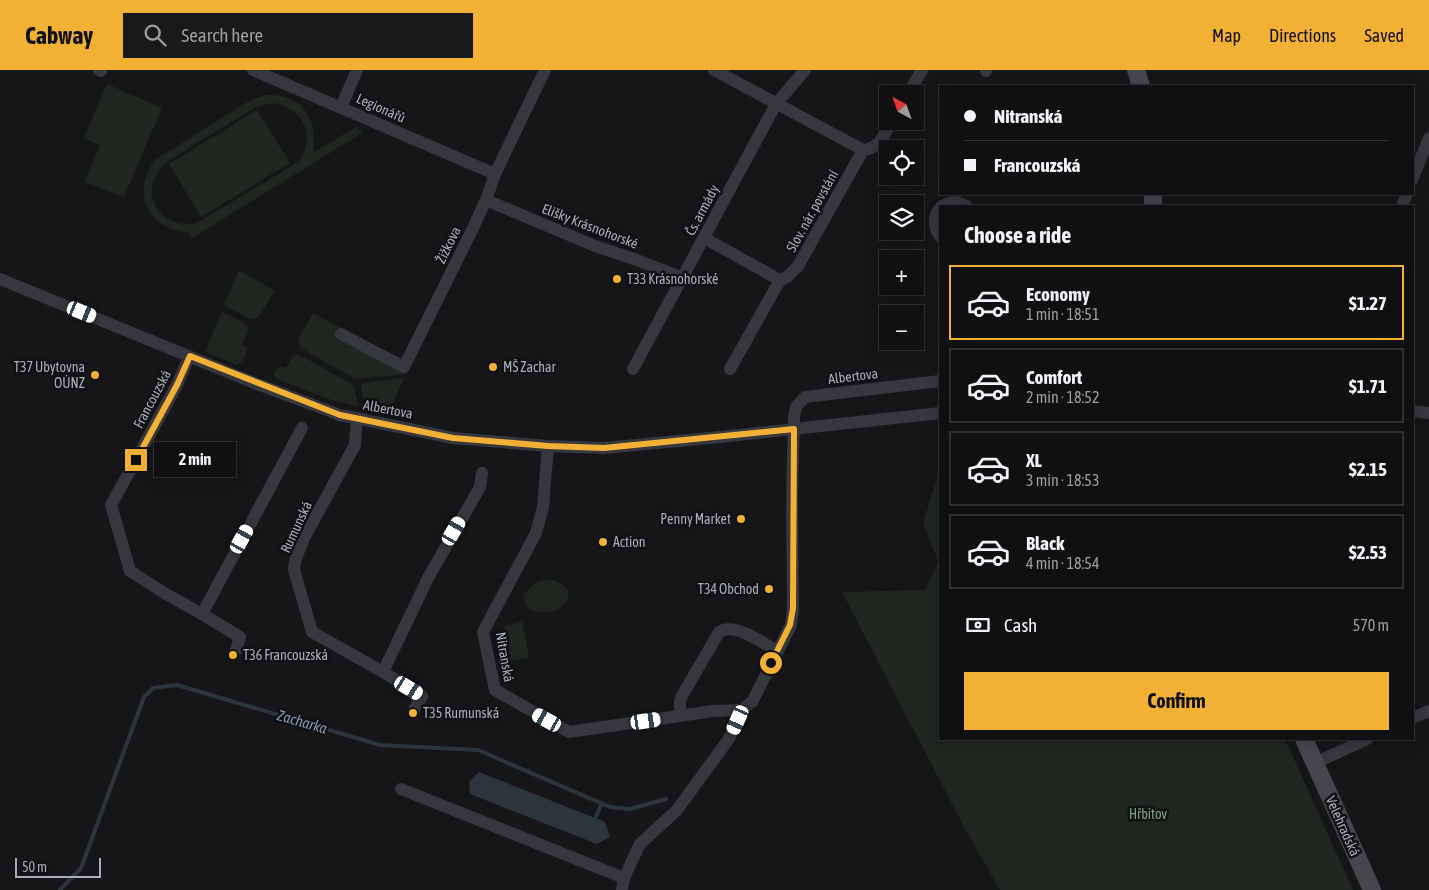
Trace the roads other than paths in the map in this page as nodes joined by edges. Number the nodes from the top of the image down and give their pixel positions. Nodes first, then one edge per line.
1 (253, 70) edge
2 (357, 70) edge
3 (545, 70) edge
4 (714, 70) edge
5 (804, 70) edge
6 (922, 70) edge
7 (1136, 70) edge
8 (913, 85) edge
9 (1141, 85) edge
10 (776, 104) junction
11 (341, 107) junction
12 (887, 130) edge
13 (1429, 138) edge
14 (863, 150) junction
15 (495, 174) junction
16 (1414, 175) edge
17 (486, 200) junction
18 (945, 205) edge
19 (964, 205) edge
20 (939, 211) edge
21 (939, 234) edge
22 (704, 238) junction
23 (683, 278) junction
24 (0, 279) edge
25 (780, 280) junction
26 (341, 334) dead end
27 (190, 356) junction
28 (633, 369) dead end
29 (730, 369) dead end
30 (939, 381) edge
31 (1414, 411) edge
32 (939, 413) edge
33 (1429, 413) edge
34 (357, 418) junction
35 (302, 428) dead end
36 (794, 429) junction
37 (548, 446) junction
38 (482, 473) dead end
39 (202, 614) junction
40 (236, 650) dead end
41 (778, 651) junction
42 (383, 672) junction
43 (415, 708) dead end
44 (741, 710) junction
45 (1429, 711) edge
46 (680, 716) junction
47 (1414, 717) edge
48 (1304, 740) edge
49 (1365, 740) edge
50 (1314, 763) junction
51 (401, 789) dead end
52 (623, 884) edge
53 (1372, 890) edge

1 - 11 street, Legionářů
2 - 11 street
3 - 15 street, Žižkova
4 - 10 street
5 - 10 street, Čs. armády
6 - 8 street
7 - 9 main road
10 - 14 street
10 - 22 street, Čs. armády
11 - 15 street, Legionářů
12 - 14 street, Slov. nár. povstání
13 - 16 street
14 - 25 street, Slov. nár. povstání
15 - 17 street, Žižkova
17 - 23 street, Elišky Krásnohorské
17 - 26 street, Žižkova
18 - 19 street
20 - 21 street
22 - 23 street, Čs. armády
22 - 25 street
23 - 28 street, Čs. armády
24 - 27 street, Albertova
25 - 29 street, Slov. nár. povstání
27 - 34 street, Albertova
27 - 39 street, Francouzská
30 - 36 street, Albertova
31 - 33 street
32 - 36 street, Albertova
34 - 37 street, Albertova
34 - 42 street, Rumunská
35 - 39 street
36 - 37 street, Albertova
36 - 41 street
37 - 46 street, Nitranská
38 - 42 street
39 - 40 street, Francouzská
41 - 44 street
41 - 46 street
42 - 43 street, Rumunská
44 - 46 street, Nitranská
44 - 52 street
45 - 47 street
48 - 50 main road, Velehradská
49 - 50 street
50 - 53 main road, Velehradská
51 - 52 street

